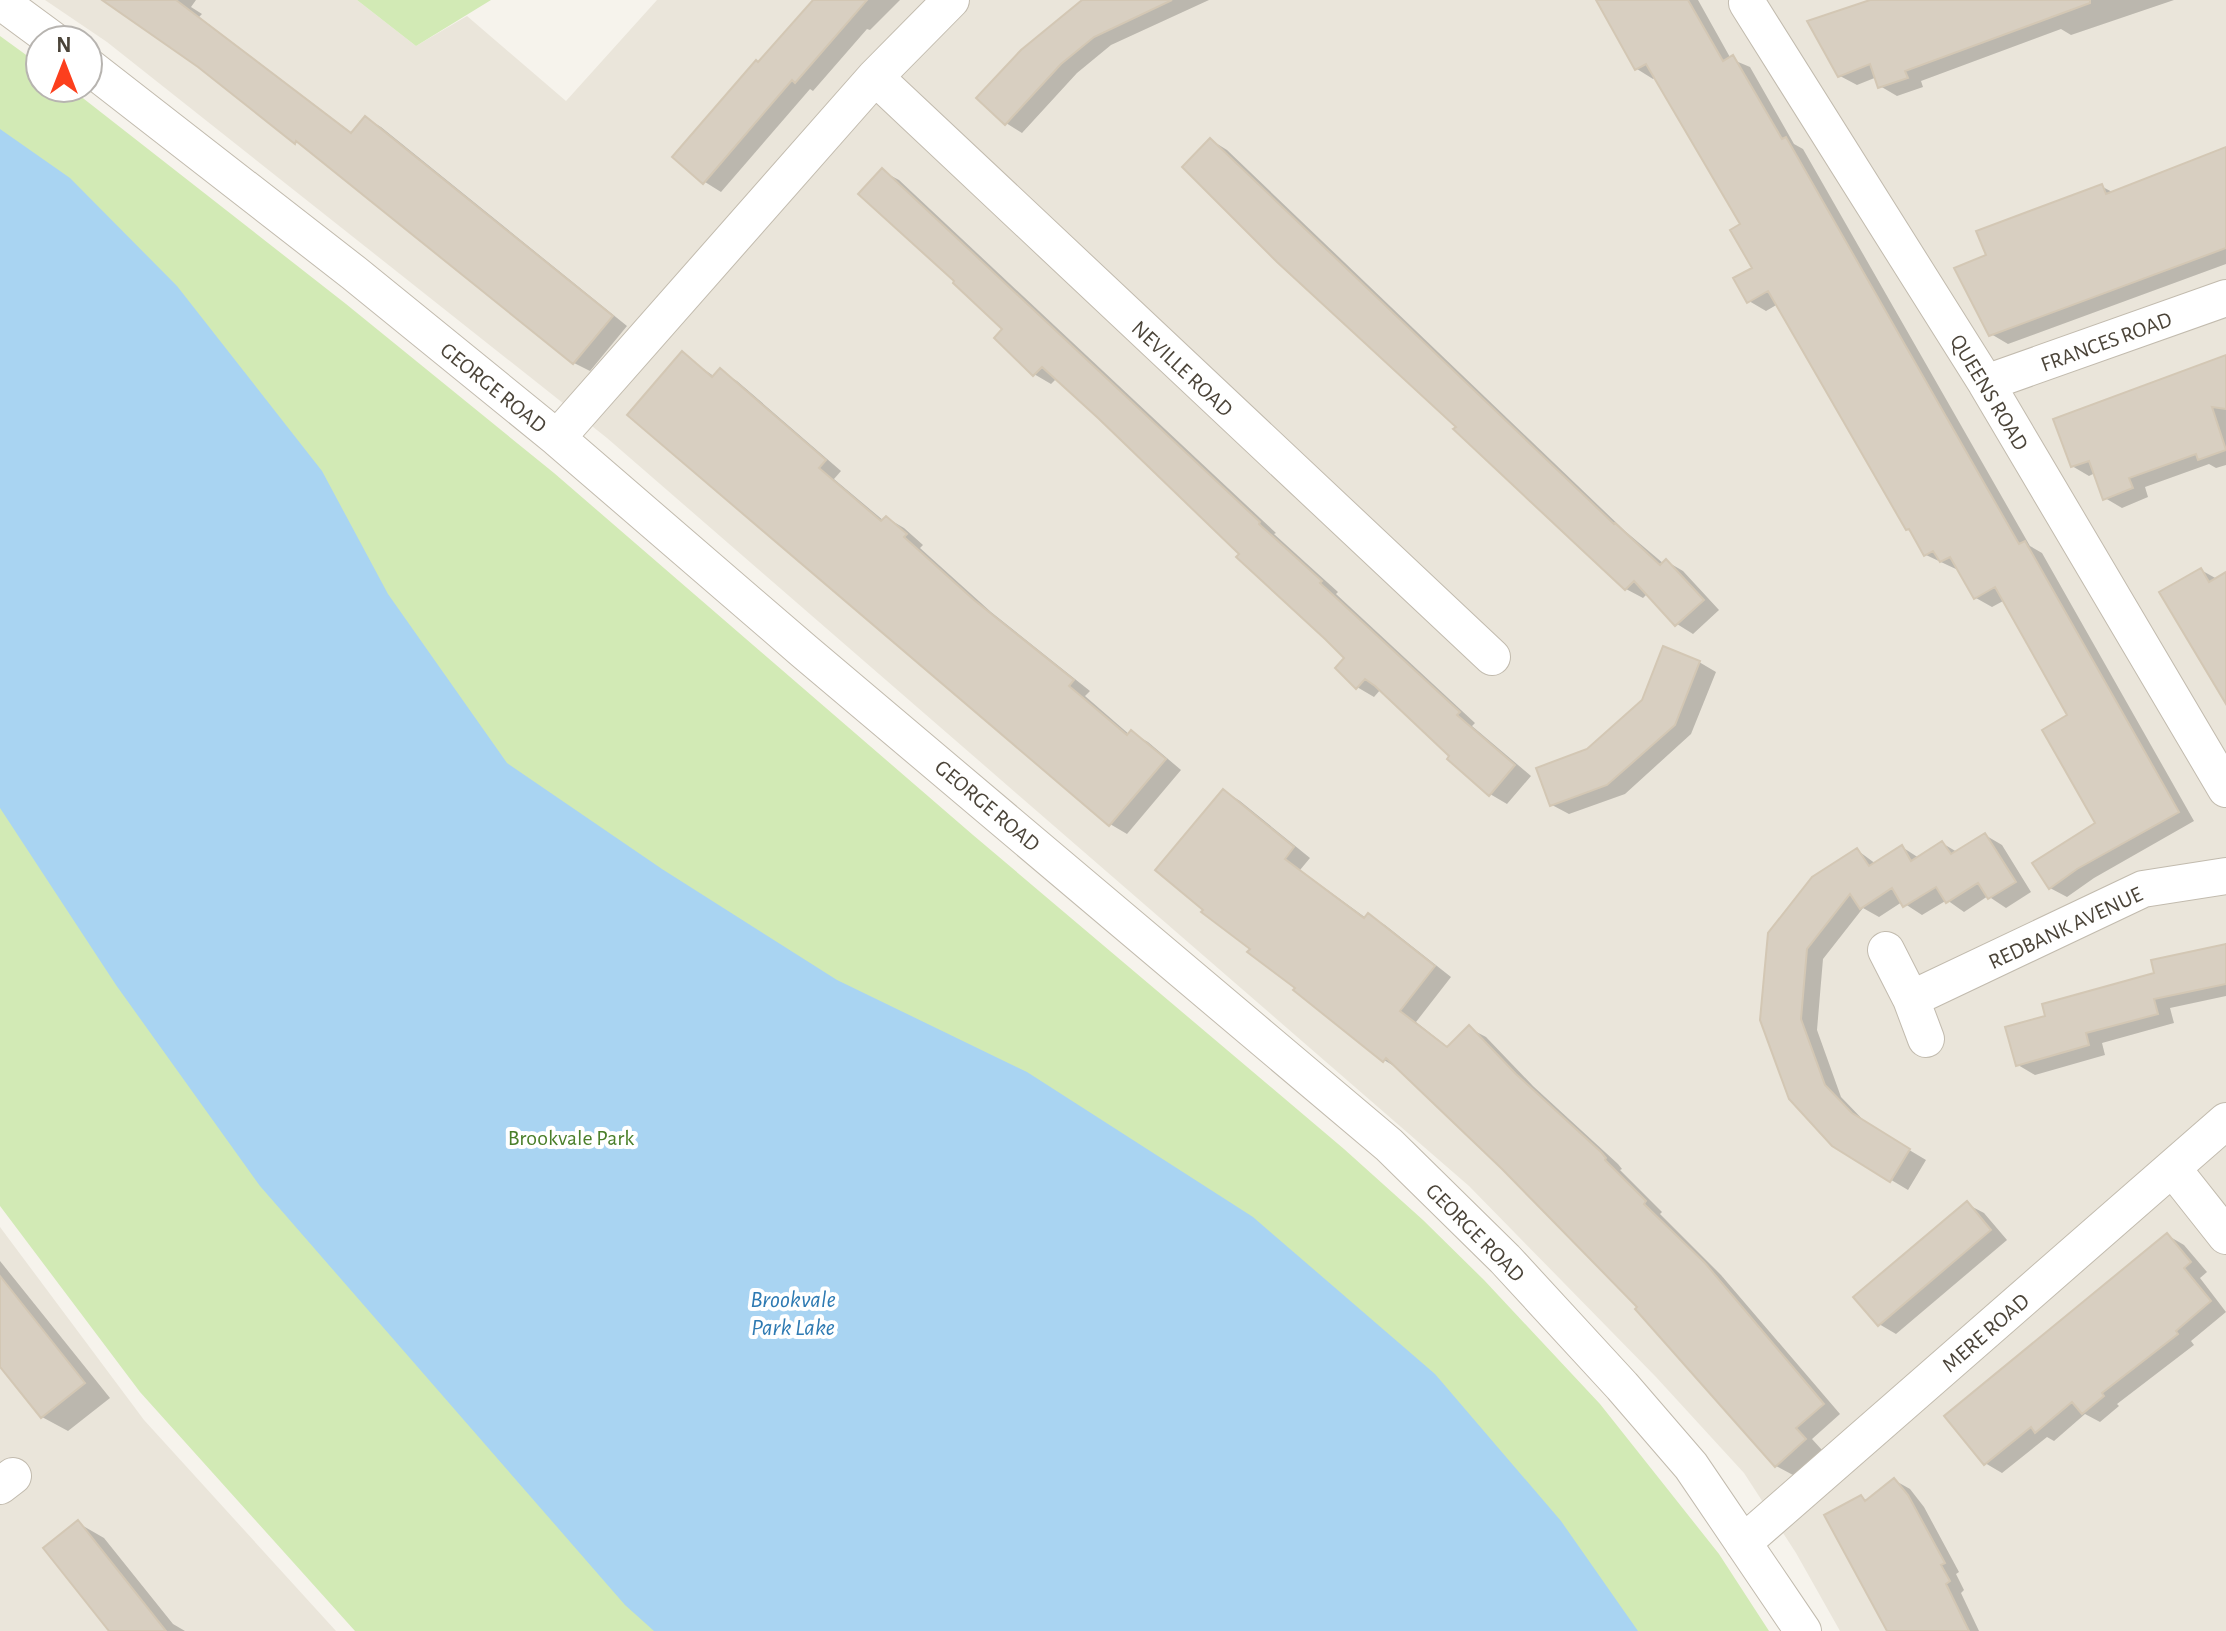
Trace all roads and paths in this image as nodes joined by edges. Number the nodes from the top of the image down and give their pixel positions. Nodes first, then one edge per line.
1 (951, 0) edge
2 (1748, 0) edge
3 (0, 1) edge
4 (31, 24) edge
5 (875, 77) junction
6 (104, 78) edge
7 (2226, 298) edge
8 (1986, 383) junction
9 (557, 438) junction
10 (1492, 657) dead end
11 (2226, 789) edge
12 (2226, 876) edge
13 (1886, 950) dead end
14 (1911, 999) junction
15 (1926, 1039) dead end
16 (2226, 1121) edge
17 (2173, 1169) junction
18 (2226, 1236) edge
19 (1743, 1543) junction
20 (1803, 1631) edge

1 - 5 street
2 - 8 street, QUEENS ROAD
3 - 4 street
5 - 9 street
5 - 10 street, NEVILLE ROAD
6 - 9 street, GEORGE ROAD
7 - 8 street, FRANCES ROAD
8 - 11 street, QUEENS ROAD
9 - 19 street, GEORGE ROAD
12 - 14 street, REDBANK AVENUE
13 - 14 street
14 - 15 street
16 - 17 street, MERE ROAD
17 - 18 street
17 - 19 street, MERE ROAD
19 - 20 street, GEORGE ROAD

